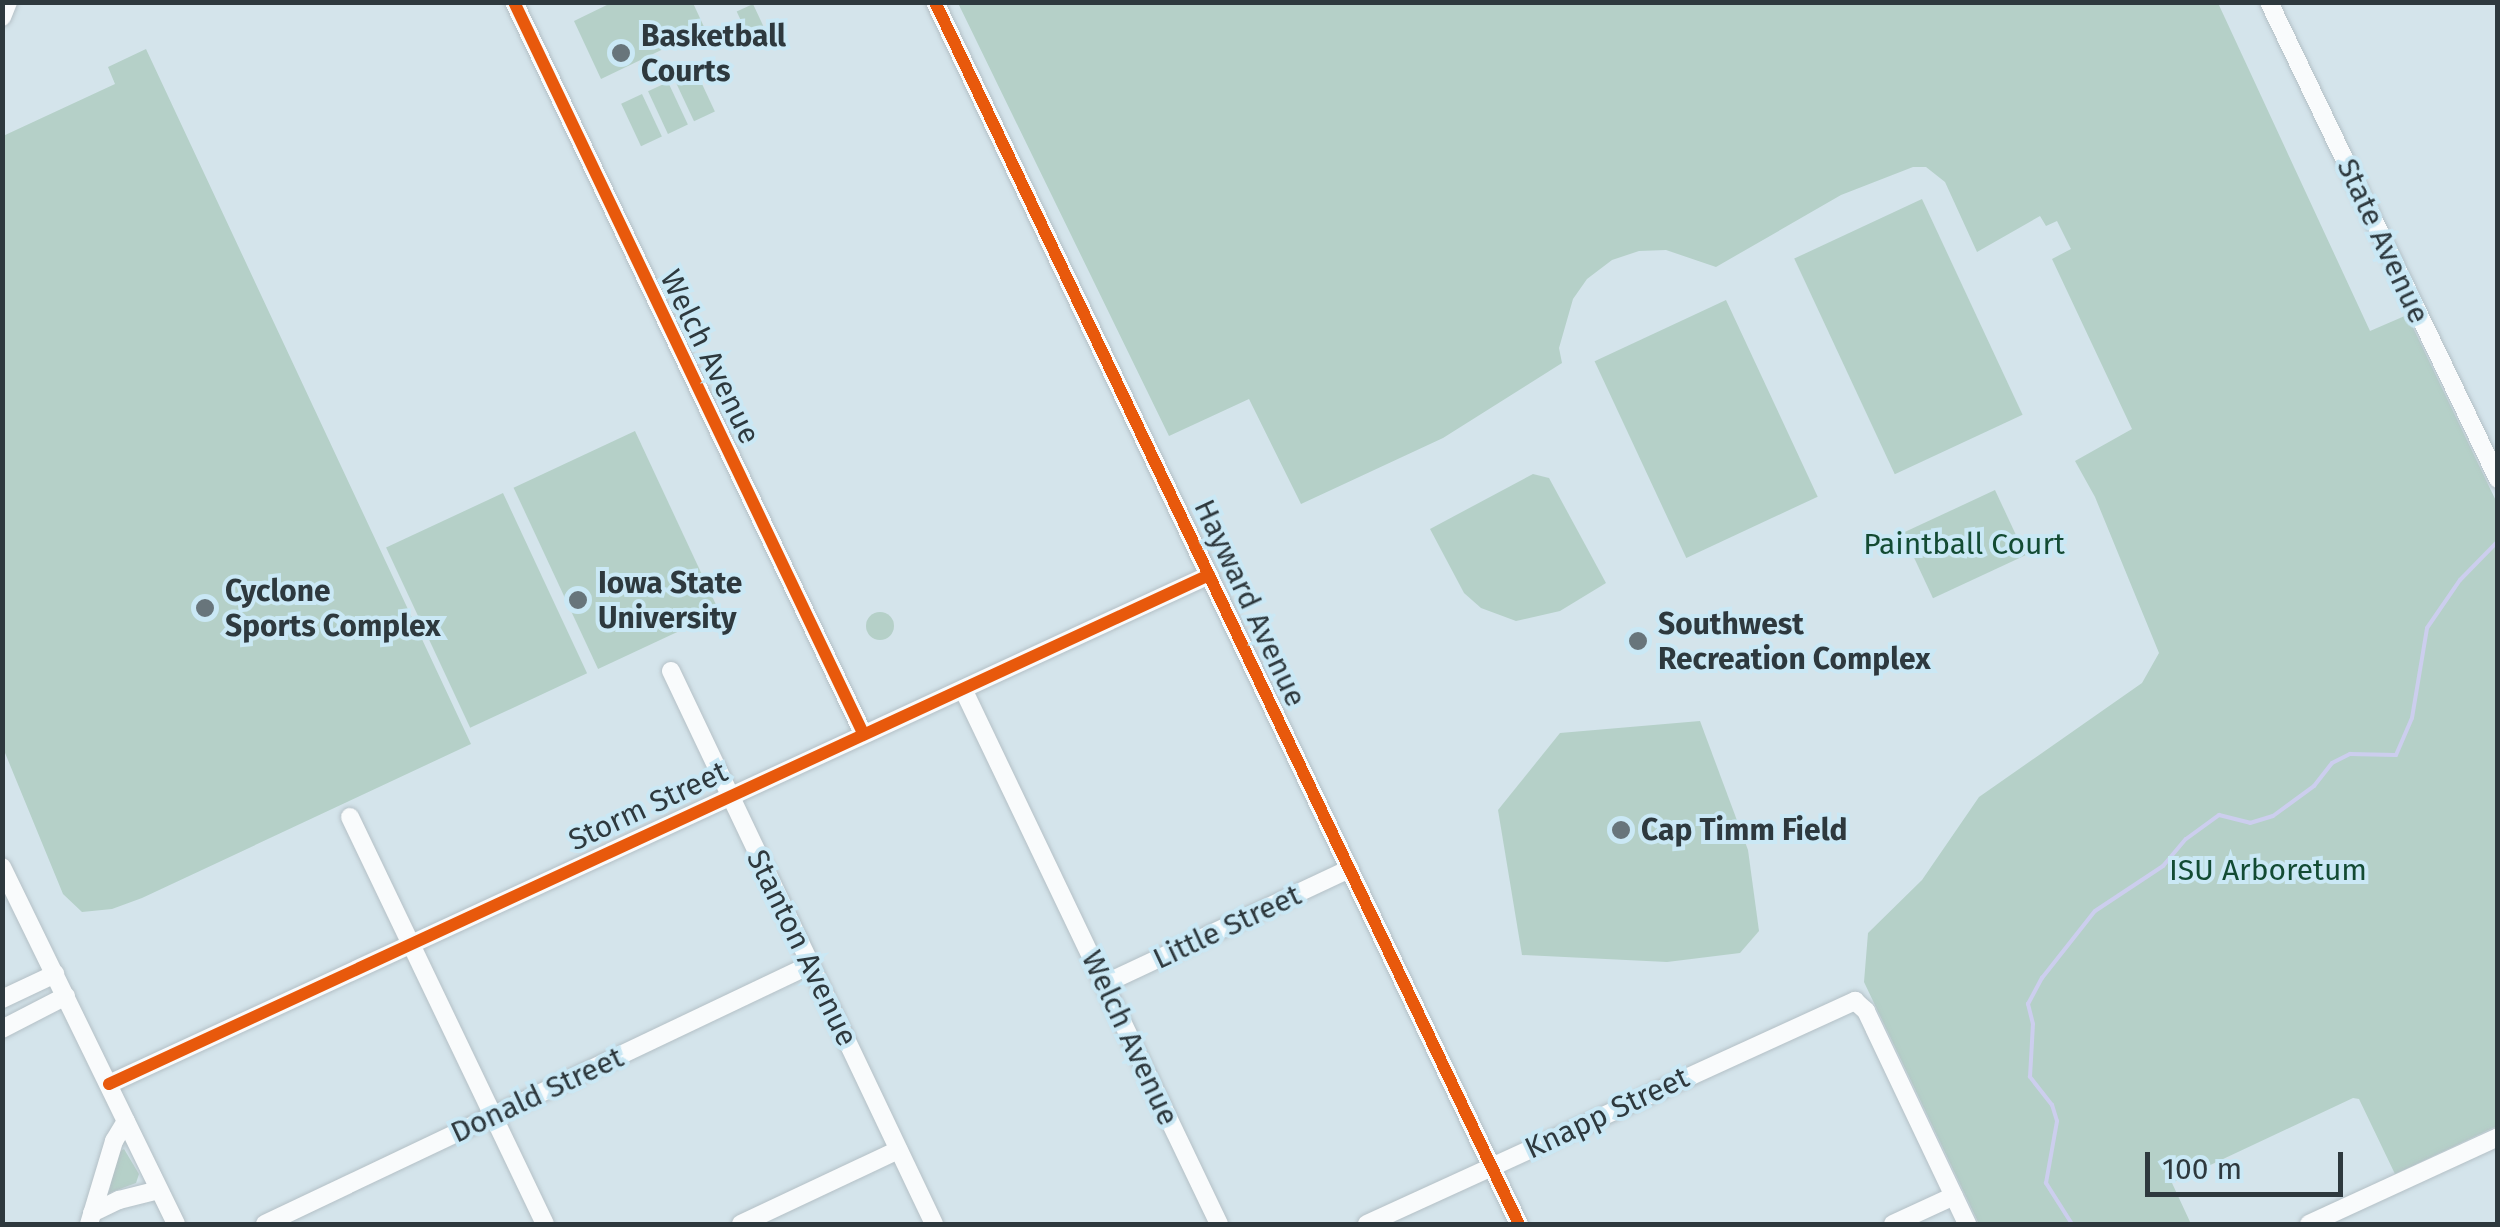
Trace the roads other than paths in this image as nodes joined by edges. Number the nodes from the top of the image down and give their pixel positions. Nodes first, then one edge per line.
1 (8, 2) edge
2 (514, 2) edge
3 (935, 2) edge
4 (2269, 2) edge
5 (2, 18) edge
6 (2498, 479) edge
7 (1209, 574) junction
8 (671, 671) dead end
9 (963, 689) junction
10 (863, 733) junction
11 (729, 795) junction
12 (350, 818) dead end
13 (2, 867) edge
14 (1349, 869) junction
15 (412, 944) junction
16 (810, 965) junction
17 (55, 974) junction
18 (1104, 984) junction
19 (66, 996) junction
20 (2, 999) edge
21 (2, 1029) edge
22 (109, 1084) junction
23 (493, 1116) junction
24 (126, 1121) junction
25 (2498, 1136) edge
26 (898, 1150) junction
27 (1491, 1167) junction
28 (159, 1190) junction
29 (1954, 1196) junction
30 (90, 1219) edge
31 (176, 1224) edge
32 (265, 1224) edge
33 (545, 1224) edge
34 (741, 1224) edge
35 (934, 1224) edge
36 (1218, 1224) edge
37 (1367, 1224) edge
38 (1519, 1224) edge
39 (1893, 1224) edge
40 (1967, 1224) edge
41 (2309, 1224) edge

1 - 5 street
2 - 10 street, Welch Avenue
3 - 7 street, Hayward Avenue
4 - 6 street, State Avenue
7 - 9 street, Storm Street
7 - 14 street, Hayward Avenue
8 - 11 street, Stanton Avenue
9 - 10 street, Storm Street
9 - 18 street, Welch Avenue
10 - 11 street, Storm Street
11 - 15 street, Storm Street
11 - 16 street, Stanton Avenue
12 - 15 street
13 - 17 street
14 - 18 street, Little Street
14 - 27 street, Hayward Avenue
15 - 22 street, Storm Street
15 - 23 street
16 - 23 street, Donald Street
16 - 26 street, Stanton Avenue
17 - 19 street
17 - 20 street
18 - 36 street, Welch Avenue
19 - 21 street
19 - 22 street
22 - 24 street
23 - 32 street, Donald Street
23 - 33 street
24 - 28 street
24 - 30 street
25 - 41 street
26 - 34 street
26 - 35 street, Stanton Avenue
27 - 29 street, Knapp Street
27 - 37 street, Knapp Street
27 - 38 street, Hayward Avenue
28 - 30 street
28 - 31 street
29 - 39 street
29 - 40 street

